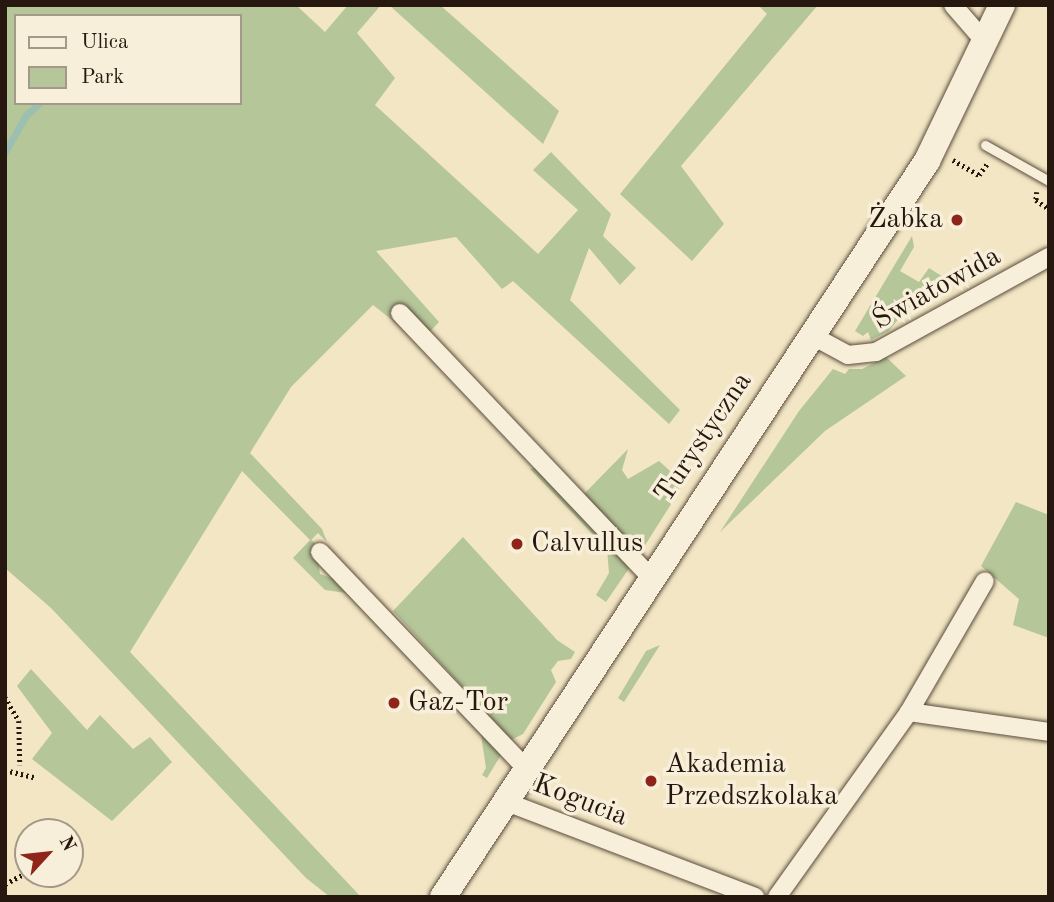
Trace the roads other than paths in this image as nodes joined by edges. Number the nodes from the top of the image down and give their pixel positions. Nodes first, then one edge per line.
1 (953, 5) edge
2 (1002, 5) edge
3 (985, 42) junction
4 (985, 145) dead end
5 (1049, 181) edge
6 (1049, 257) edge
7 (400, 313) dead end
8 (811, 335) junction
9 (320, 552) dead end
10 (650, 576) junction
11 (985, 581) dead end
12 (909, 712) junction
13 (1049, 732) edge
14 (525, 767) junction
15 (504, 800) junction
16 (443, 897) edge
17 (755, 897) edge
18 (777, 897) edge

1 - 3 street
2 - 3 main road, Turystyczna
3 - 8 main road, Turystyczna
4 - 5 lane
6 - 8 street, Światowida
7 - 10 street
8 - 10 main road, Turystyczna
9 - 14 street
10 - 14 main road, Turystyczna
11 - 12 street
12 - 13 street
12 - 18 street
14 - 15 main road, Turystyczna
15 - 16 main road, Turystyczna
15 - 17 street, Kogucia

